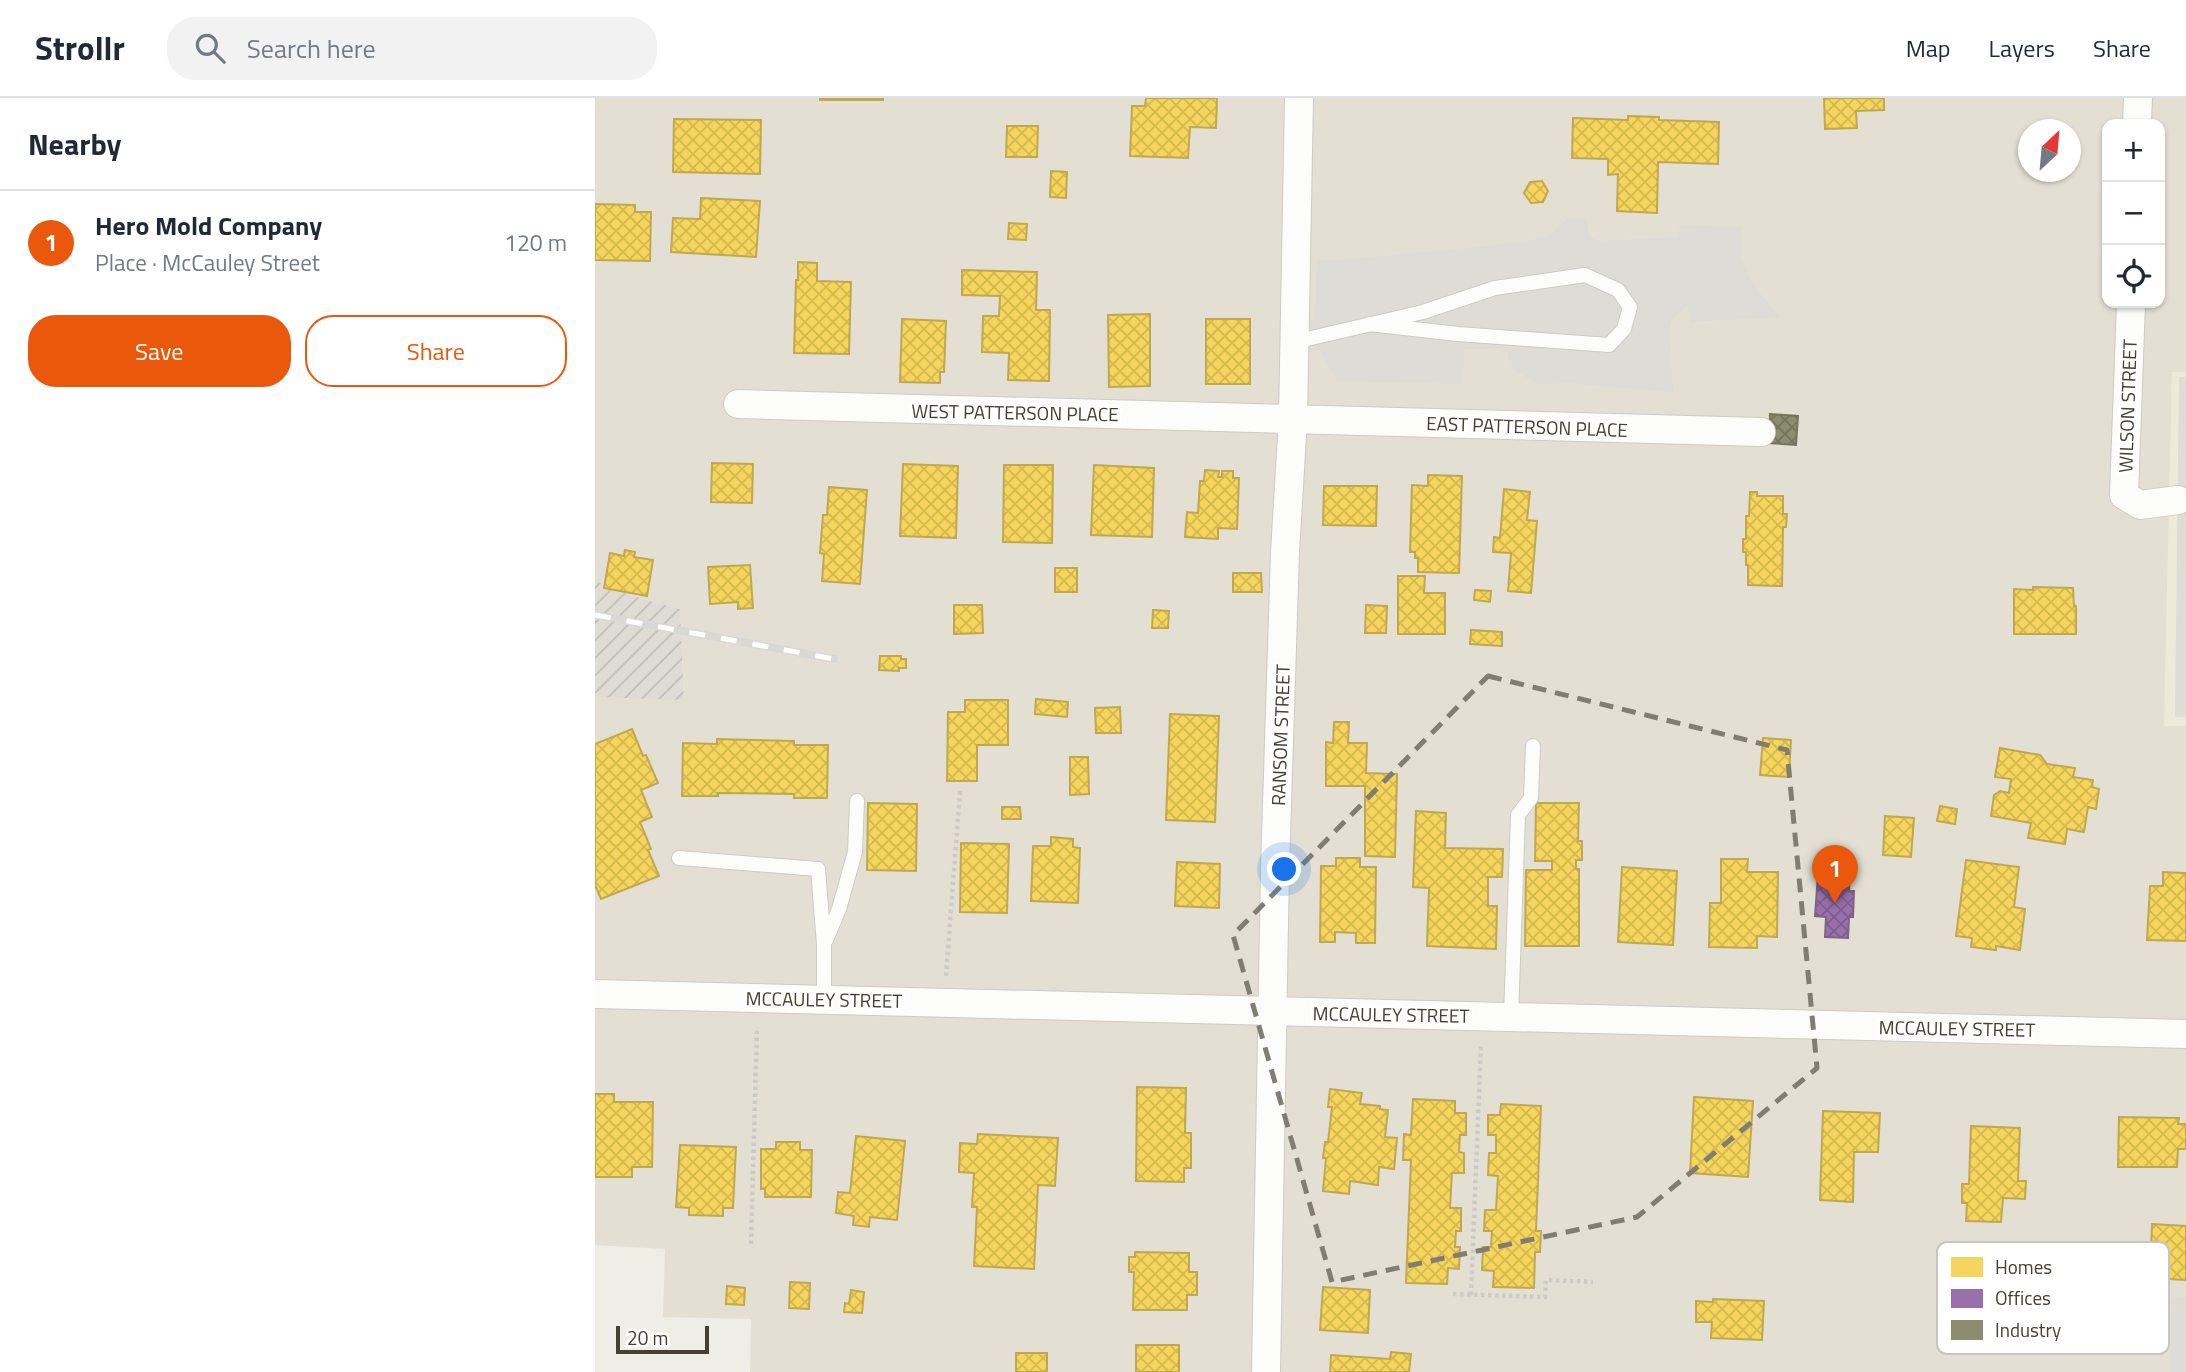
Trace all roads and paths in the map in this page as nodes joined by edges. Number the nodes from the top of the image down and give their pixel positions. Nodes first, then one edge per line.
1 (1299, 98) edge
2 (2138, 98) edge
3 (2137, 119) edge
4 (2131, 308) edge
5 (1370, 324) junction
6 (1294, 342) junction
7 (738, 404) dead end
8 (1293, 419) junction
9 (1761, 432) dead end
10 (2182, 500) edge
11 (1533, 746) dead end
12 (960, 791) dead end
13 (857, 801) dead end
14 (679, 858) dead end
15 (824, 945) junction
16 (946, 977) dead end
17 (595, 994) edge
18 (824, 999) junction
19 (1273, 1011) junction
20 (1511, 1017) junction
21 (757, 1027) dead end
22 (2186, 1034) edge
23 (1481, 1044) dead end
24 (751, 1244) dead end
25 (1593, 1282) dead end
26 (1453, 1294) dead end
27 (1471, 1295) junction
28 (1266, 1372) edge

1 - 6 street, RANSOM STREET
2 - 3 street
4 - 10 street, WILSON STREET
5 - 5 lane
5 - 6 lane
6 - 8 street, RANSOM STREET
7 - 8 street, WEST PATTERSON PLACE
8 - 9 street, EAST PATTERSON PLACE
8 - 19 street, RANSOM STREET
11 - 20 lane
12 - 16 path
13 - 15 lane
14 - 15 lane
15 - 18 lane
17 - 18 street, MCCAULEY STREET
18 - 19 street, MCCAULEY STREET
19 - 20 street, MCCAULEY STREET
19 - 28 street, RANSOM STREET
20 - 22 street, MCCAULEY STREET
21 - 24 path
23 - 27 path
25 - 27 path
26 - 27 path

